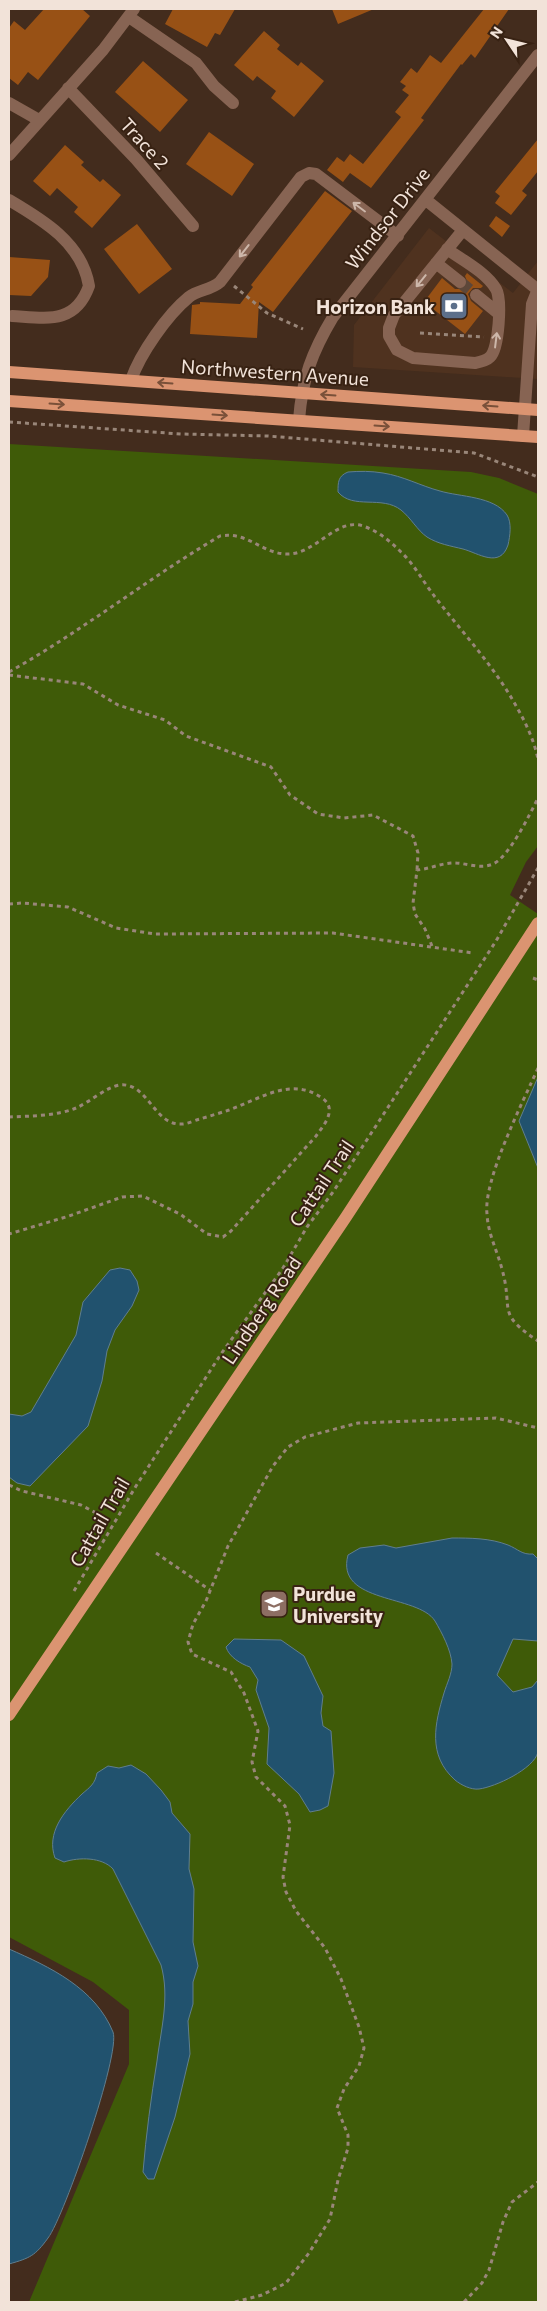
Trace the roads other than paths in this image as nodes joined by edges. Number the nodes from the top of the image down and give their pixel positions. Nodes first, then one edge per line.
1 (132, 13) edge
2 (538, 55) edge
3 (68, 88) junction
4 (9, 102) edge
5 (233, 103) dead end
6 (39, 120) junction
7 (9, 155) edge
8 (9, 200) edge
9 (426, 200) junction
10 (193, 226) dead end
11 (463, 230) junction
12 (398, 236) junction
13 (448, 249) junction
14 (436, 262) junction
15 (460, 282) tunnel mouth
16 (538, 290) edge
17 (476, 294) tunnel mouth
18 (498, 313) junction
19 (12, 316) dead end
20 (9, 372) edge
21 (132, 380) junction
22 (301, 393) junction
23 (9, 401) edge
24 (532, 409) edge
25 (299, 420) junction
26 (523, 436) junction
27 (538, 437) edge
28 (538, 923) edge
29 (9, 1714) edge

1 - 3 street
1 - 5 street
2 - 9 street, Windsor Drive
3 - 6 street
3 - 10 street, Trace 2
4 - 6 street
6 - 7 street
8 - 19 street
9 - 11 street
9 - 12 street, Windsor Drive
11 - 13 street
11 - 16 street
12 -> 21 street
12 - 22 street, Windsor Drive
13 - 14 street
13 - 18 street
14 - 15 street
14 -> 18 street
16 - 24 street
17 - 18 street
20 - 21 main road, Northwestern Avenue
22 -> 21 main road, Northwestern Avenue
24 -> 22 main road, Northwestern Avenue
22 - 25 street, Windsor Drive
23 -> 25 main road
24 - 26 street
25 -> 26 main road
26 - 27 main road
28 - 29 main road, Lindberg Road

